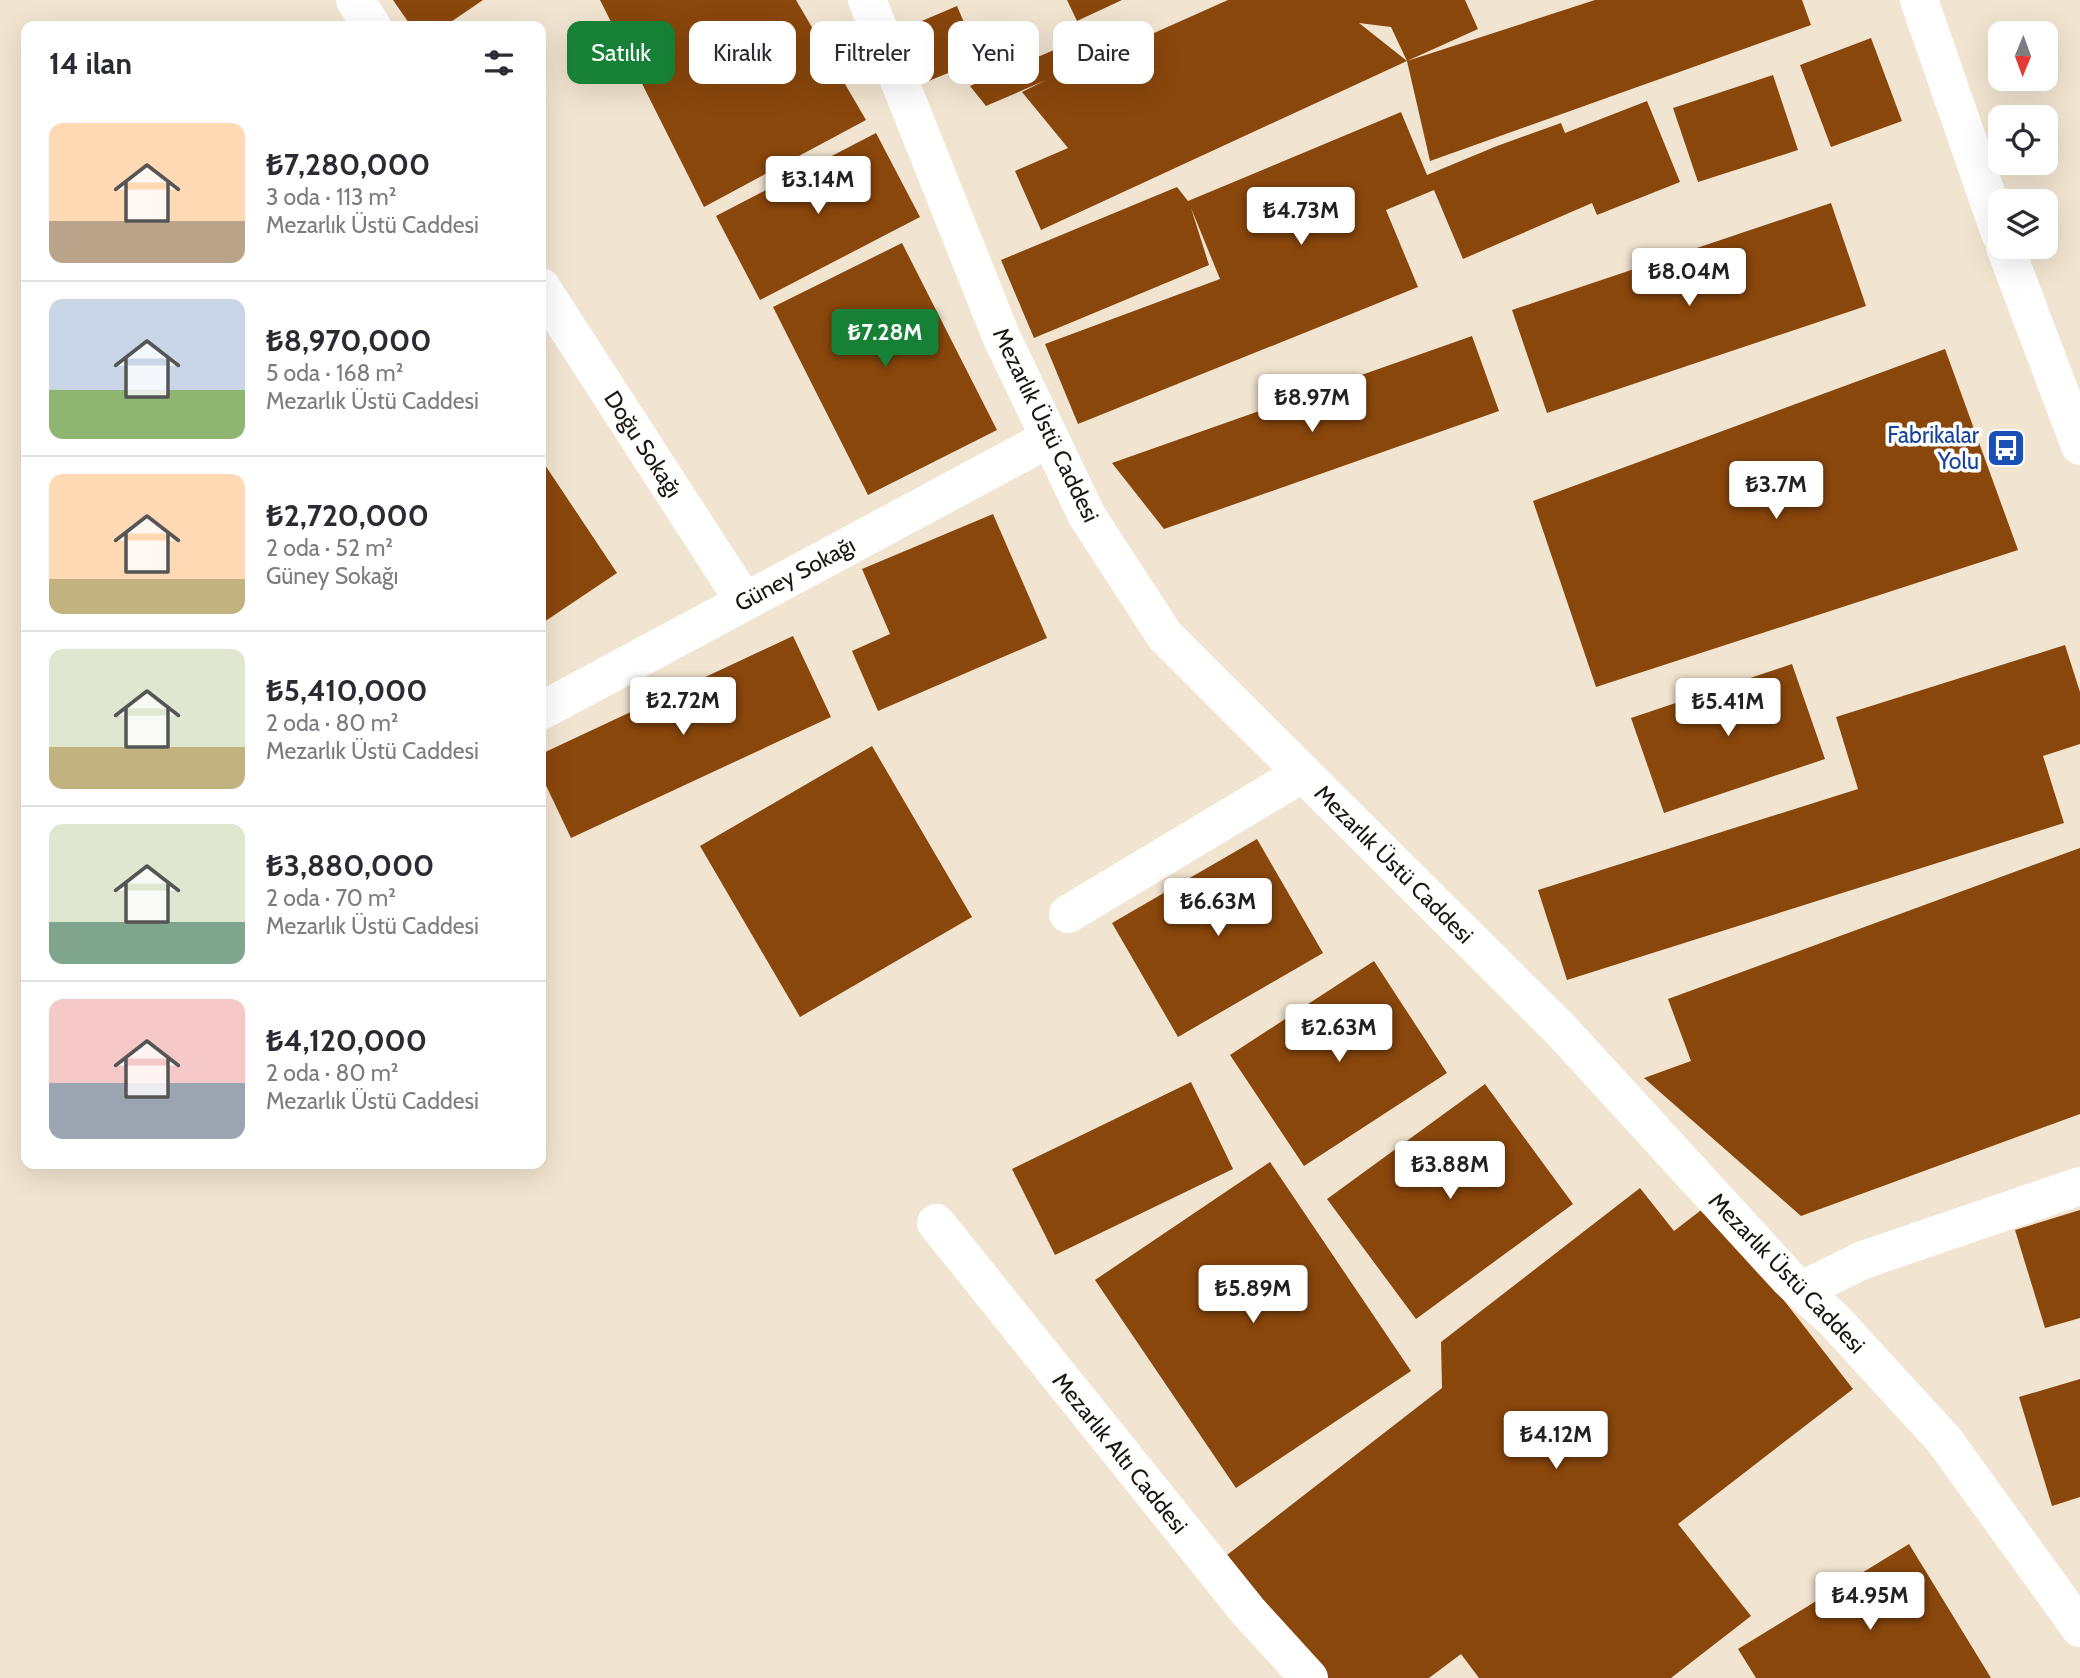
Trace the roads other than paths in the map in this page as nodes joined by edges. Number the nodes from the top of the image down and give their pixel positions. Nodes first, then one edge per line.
1 (355, 0) edge
2 (867, 0) edge
3 (1919, 0) edge
4 (369, 21) edge
5 (1988, 198) edge
6 (2010, 259) edge
7 (546, 295) edge
8 (1050, 438) junction
9 (2080, 446) edge
10 (744, 601) junction
11 (546, 707) edge
12 (1303, 773) junction
13 (1068, 914) dead end
14 (2080, 1186) edge
15 (936, 1223) dead end
16 (1802, 1290) junction
17 (2080, 1628) edge
18 (1309, 1678) edge

1 - 4 street
2 - 8 street, Mezarlık Üstü Caddesi
3 - 5 street
6 - 9 street
7 - 10 street, Doğu Sokağı
8 - 10 street, Güney Sokağı
8 - 12 street, Mezarlık Üstü Caddesi
10 - 11 street, Güney Sokağı
12 - 13 street
12 - 16 street, Mezarlık Üstü Caddesi
14 - 16 street
15 - 18 street, Mezarlık Altı Caddesi
16 - 17 street, Mezarlık Üstü Caddesi

